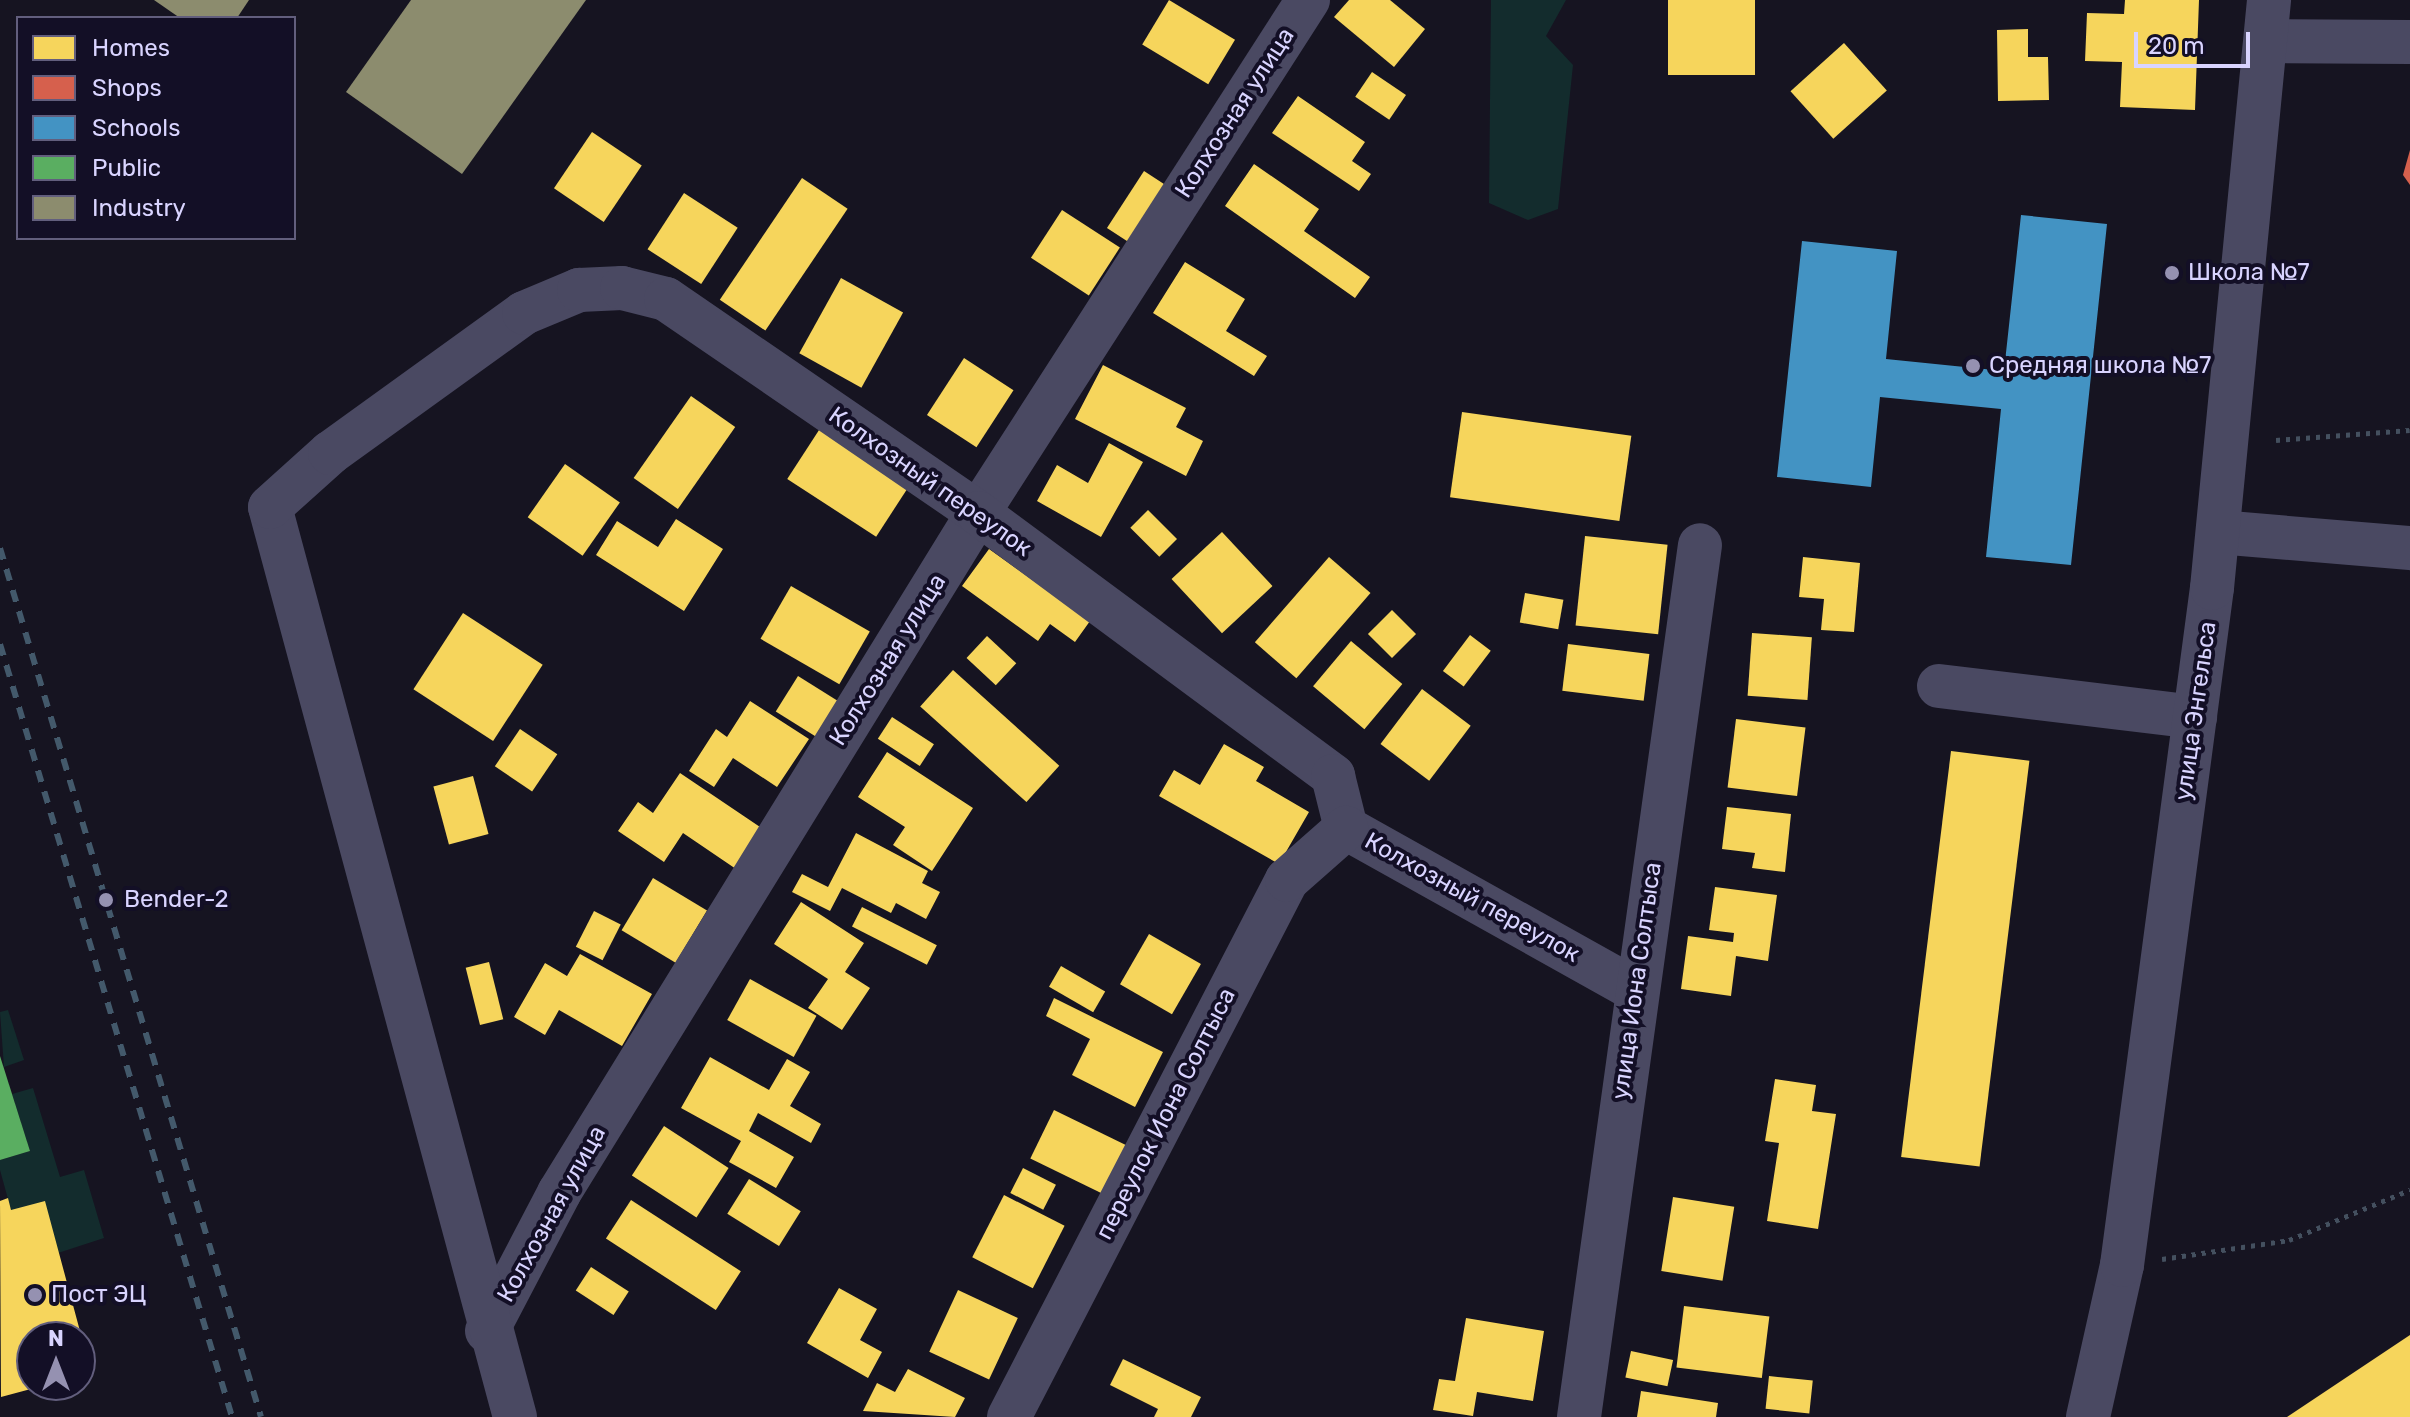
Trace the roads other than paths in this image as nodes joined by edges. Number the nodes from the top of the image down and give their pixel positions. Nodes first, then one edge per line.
1 (1308, 0) edge
2 (2268, 20) edge
3 (2410, 42) edge
4 (978, 513) junction
5 (2218, 532) junction
6 (1700, 545) dead end
7 (2410, 548) edge
8 (1939, 686) dead end
9 (2195, 717) junction
10 (1346, 828) junction
11 (1634, 989) junction
12 (487, 1331) junction
13 (515, 1417) edge
14 (1009, 1417) edge
15 (1579, 1417) edge
16 (2088, 1417) edge

1 - 4 street, Колхозная улица
2 - 3 street
2 - 5 street, улица Энгельса
4 - 10 street, Колхозный переулок
4 - 12 street, Колхозная улица
4 - 12 street, Колхозный переулок
5 - 7 street
5 - 9 street, улица Энгельса
6 - 11 street, улица Иона Солтыса
8 - 9 street
9 - 16 street, улица Энгельса
10 - 11 street, Колхозный переулок
10 - 14 street, переулок Иона Солтыса
11 - 15 street, улица Иона Солтыса
12 - 13 street

